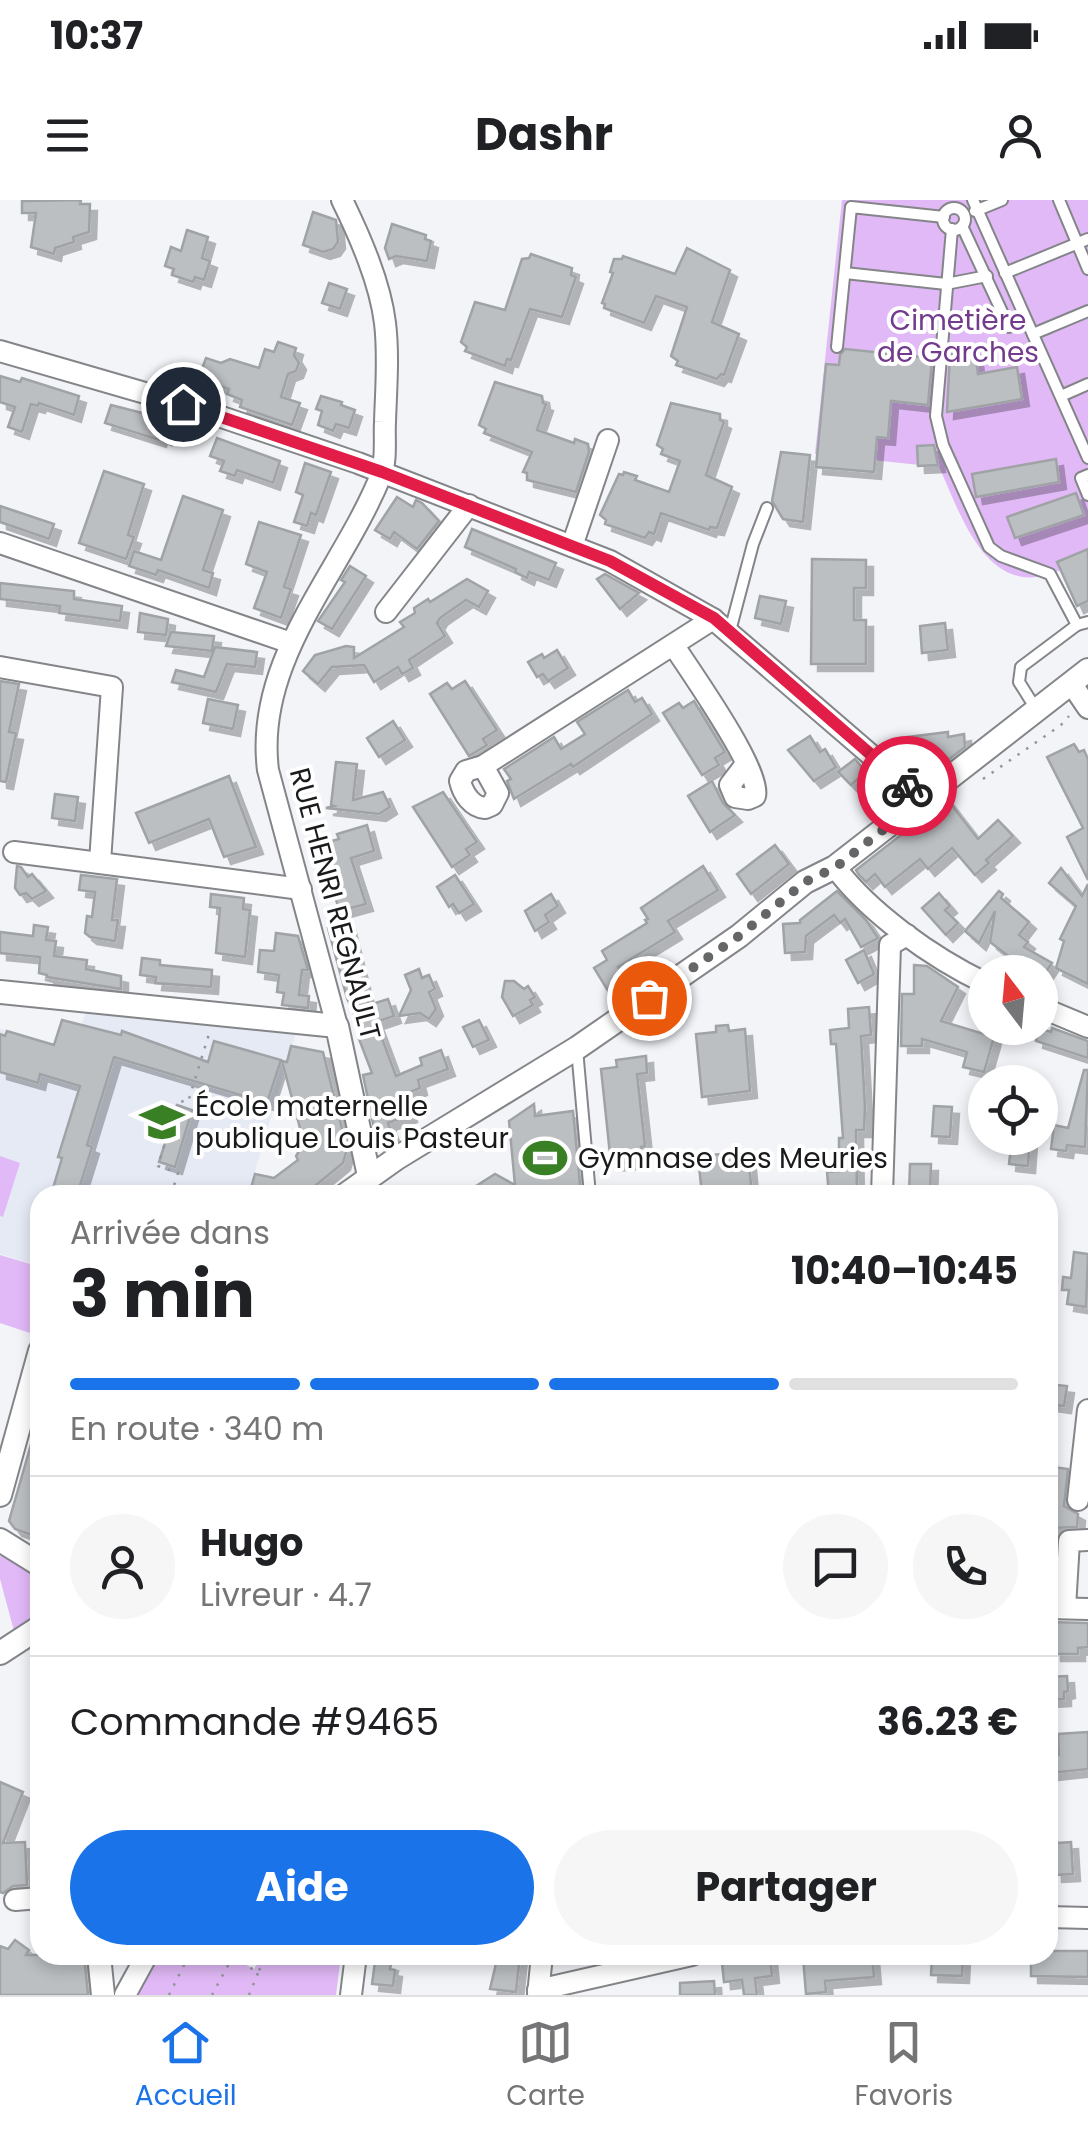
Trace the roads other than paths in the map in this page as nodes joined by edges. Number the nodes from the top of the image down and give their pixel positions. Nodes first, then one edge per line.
1 (342, 200) edge
2 (1002, 200) edge
3 (1059, 200) edge
4 (852, 204) edge
5 (975, 205) edge
6 (957, 216) edge
7 (1083, 241) edge
8 (1088, 269) edge
9 (845, 273) junction
10 (1005, 273) junction
11 (987, 276) junction
12 (946, 284) junction
13 (1088, 311) edge
14 (1009, 328) dead end
15 (1033, 334) junction
16 (837, 347) dead end
17 (0, 351) edge
18 (1088, 384) edge
19 (1060, 396) junction
20 (608, 440) dead end
21 (1088, 458) edge
22 (382, 472) junction
23 (1088, 474) edge
24 (1088, 495) edge
25 (469, 505) junction
26 (767, 508) dead end
27 (0, 543) edge
28 (572, 546) junction
29 (386, 612) dead end
30 (1082, 624) edge
31 (721, 625) junction
32 (291, 642) junction
33 (674, 646) junction
34 (0, 667) edge
35 (1083, 691) edge
36 (1036, 710) junction
37 (746, 764) dead end
38 (483, 766) dead end
39 (922, 799) junction
40 (14, 852) dead end
41 (100, 862) junction
42 (836, 867) junction
43 (301, 889) junction
44 (906, 935) junction
45 (968, 973) edge
46 (0, 992) edge
47 (1058, 1014) edge
48 (337, 1026) junction
49 (1088, 1027) edge
50 (577, 1048) junction
51 (370, 1176) junction
52 (358, 1185) edge
53 (589, 1185) edge
54 (882, 1185) edge
55 (30, 1387) edge
56 (1088, 1410) edge
57 (0, 1495) edge
58 (1078, 1500) dead end
59 (0, 1540) edge
60 (1088, 1540) edge
61 (30, 1558) edge
62 (1058, 1598) edge
63 (1058, 1608) edge
64 (1088, 1609) edge
65 (30, 1635) edge
66 (0, 1653) edge
67 (30, 1899) edge
68 (15, 1900) dead end
69 (1058, 1916) edge
70 (1088, 1918) edge
71 (100, 1965) edge
72 (141, 1965) edge
73 (355, 1965) edge
74 (541, 1965) edge
75 (650, 1965) edge
76 (538, 1992) edge
77 (103, 1995) edge
78 (125, 1995) edge
79 (351, 1995) edge

1 - 22 street, RUE HENRI REGNAULT
2 - 5 lane
3 - 7 lane
4 - 6 lane
4 - 9 lane
5 - 6 lane
5 - 10 lane
6 - 11 lane
6 - 12 lane
7 - 8 lane
7 - 10 lane
9 - 12 lane
9 - 16 lane
10 - 15 lane
11 - 12 lane
11 - 14 lane
12 - 30 lane
13 - 15 lane
15 - 19 lane
17 - 22 street
18 - 19 lane
19 - 21 lane
20 - 28 street
22 - 25 street
22 - 32 street, RUE HENRI REGNAULT
23 - 24 lane
25 - 28 street
25 - 29 street
26 - 31 lane
27 - 32 street
28 - 31 street
30 - 36 lane
31 - 33 street
31 - 39 street
32 - 43 street, RUE HENRI REGNAULT
33 - 37 street
33 - 38 street
34 - 41 street
35 - 36 street
36 - 39 street
39 - 42 street
40 - 41 street
41 - 43 street
42 - 44 street
42 - 50 street
43 - 48 street, RUE HENRI REGNAULT
44 - 45 street
44 - 54 street
46 - 48 street
47 - 49 street
48 - 51 street, RUE HENRI REGNAULT
50 - 51 street
50 - 53 lane
51 - 52 street
55 - 57 street
56 - 58 street
59 - 61 street
60 - 62 street
63 - 64 street
65 - 66 street
67 - 68 street
69 - 70 street
71 - 77 street
72 - 78 street
73 - 79 street
74 - 76 street
75 - 76 street

